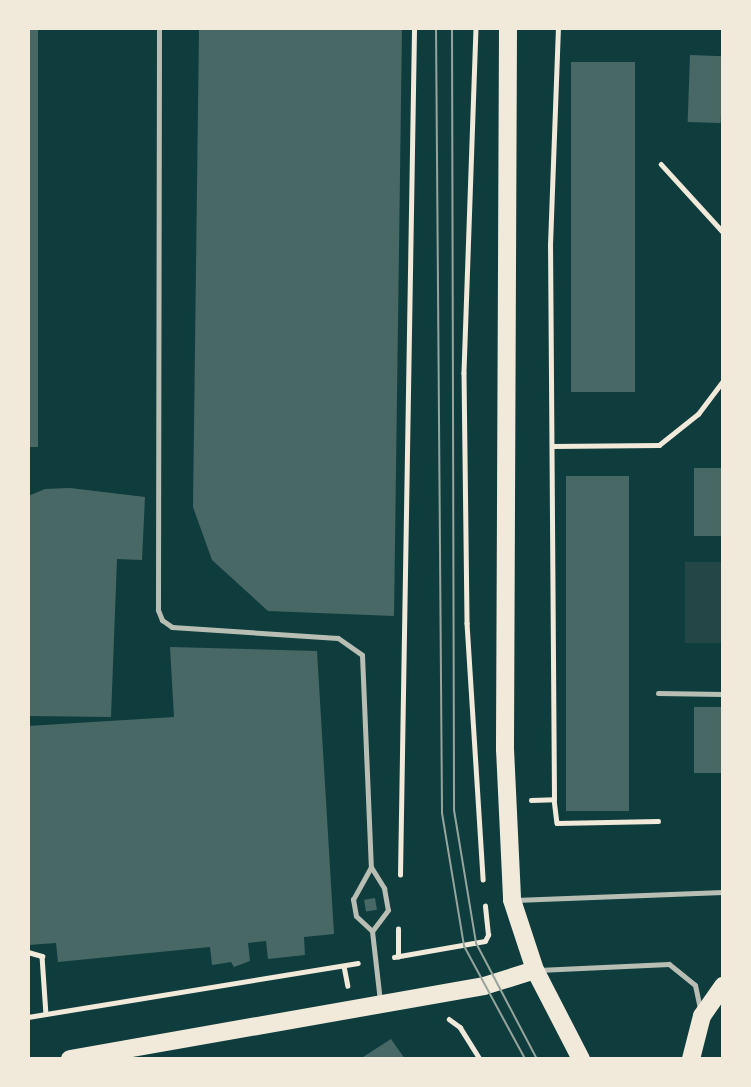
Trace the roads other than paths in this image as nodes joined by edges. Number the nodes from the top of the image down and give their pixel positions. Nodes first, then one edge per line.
1 (159, 28) edge
2 (508, 28) edge
3 (658, 692) dead end
4 (723, 694) edge
5 (371, 867) junction
6 (723, 892) edge
7 (512, 900) junction
8 (372, 931) junction
9 (536, 970) junction
10 (723, 986) edge
11 (380, 1003) junction
12 (702, 1016) junction
13 (70, 1059) edge
14 (581, 1059) edge
15 (691, 1059) edge

1 - 5 lane
2 - 7 main road
3 - 4 lane
5 - 8 lane
5 - 8 lane
6 - 7 lane
7 - 9 main road
8 - 11 lane
9 - 11 main road
9 - 12 lane
9 - 14 main road
10 - 12 main road
11 - 13 main road
12 - 15 main road

